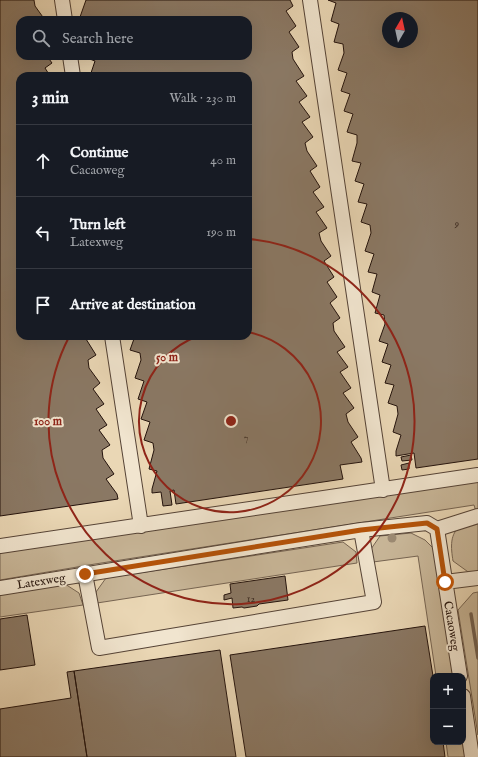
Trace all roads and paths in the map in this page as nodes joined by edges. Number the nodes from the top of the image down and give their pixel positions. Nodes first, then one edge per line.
1 (62, 0) edge
2 (310, 0) edge
3 (64, 16) edge
4 (71, 60) edge
5 (72, 72) edge
6 (113, 340) edge
7 (478, 475) edge
8 (383, 490) junction
9 (478, 516) edge
10 (141, 526) junction
11 (437, 529) junction
12 (361, 530) junction
13 (0, 546) edge
14 (85, 574) junction
15 (478, 578) edge
16 (445, 582) junction
17 (0, 588) edge
18 (460, 673) edge
19 (465, 709) edge
20 (474, 755) edge

1 - 3 street
2 - 8 street
4 - 5 street
6 - 10 street
7 - 8 street
8 - 10 street
9 - 11 street
10 - 13 street
11 - 12 street, Latexweg
11 - 16 street, Cacaoweg
12 - 14 street, Latexweg
12 - 14 street
14 - 17 street, Latexweg
15 - 16 street
16 - 18 street, Cacaoweg
19 - 20 street

